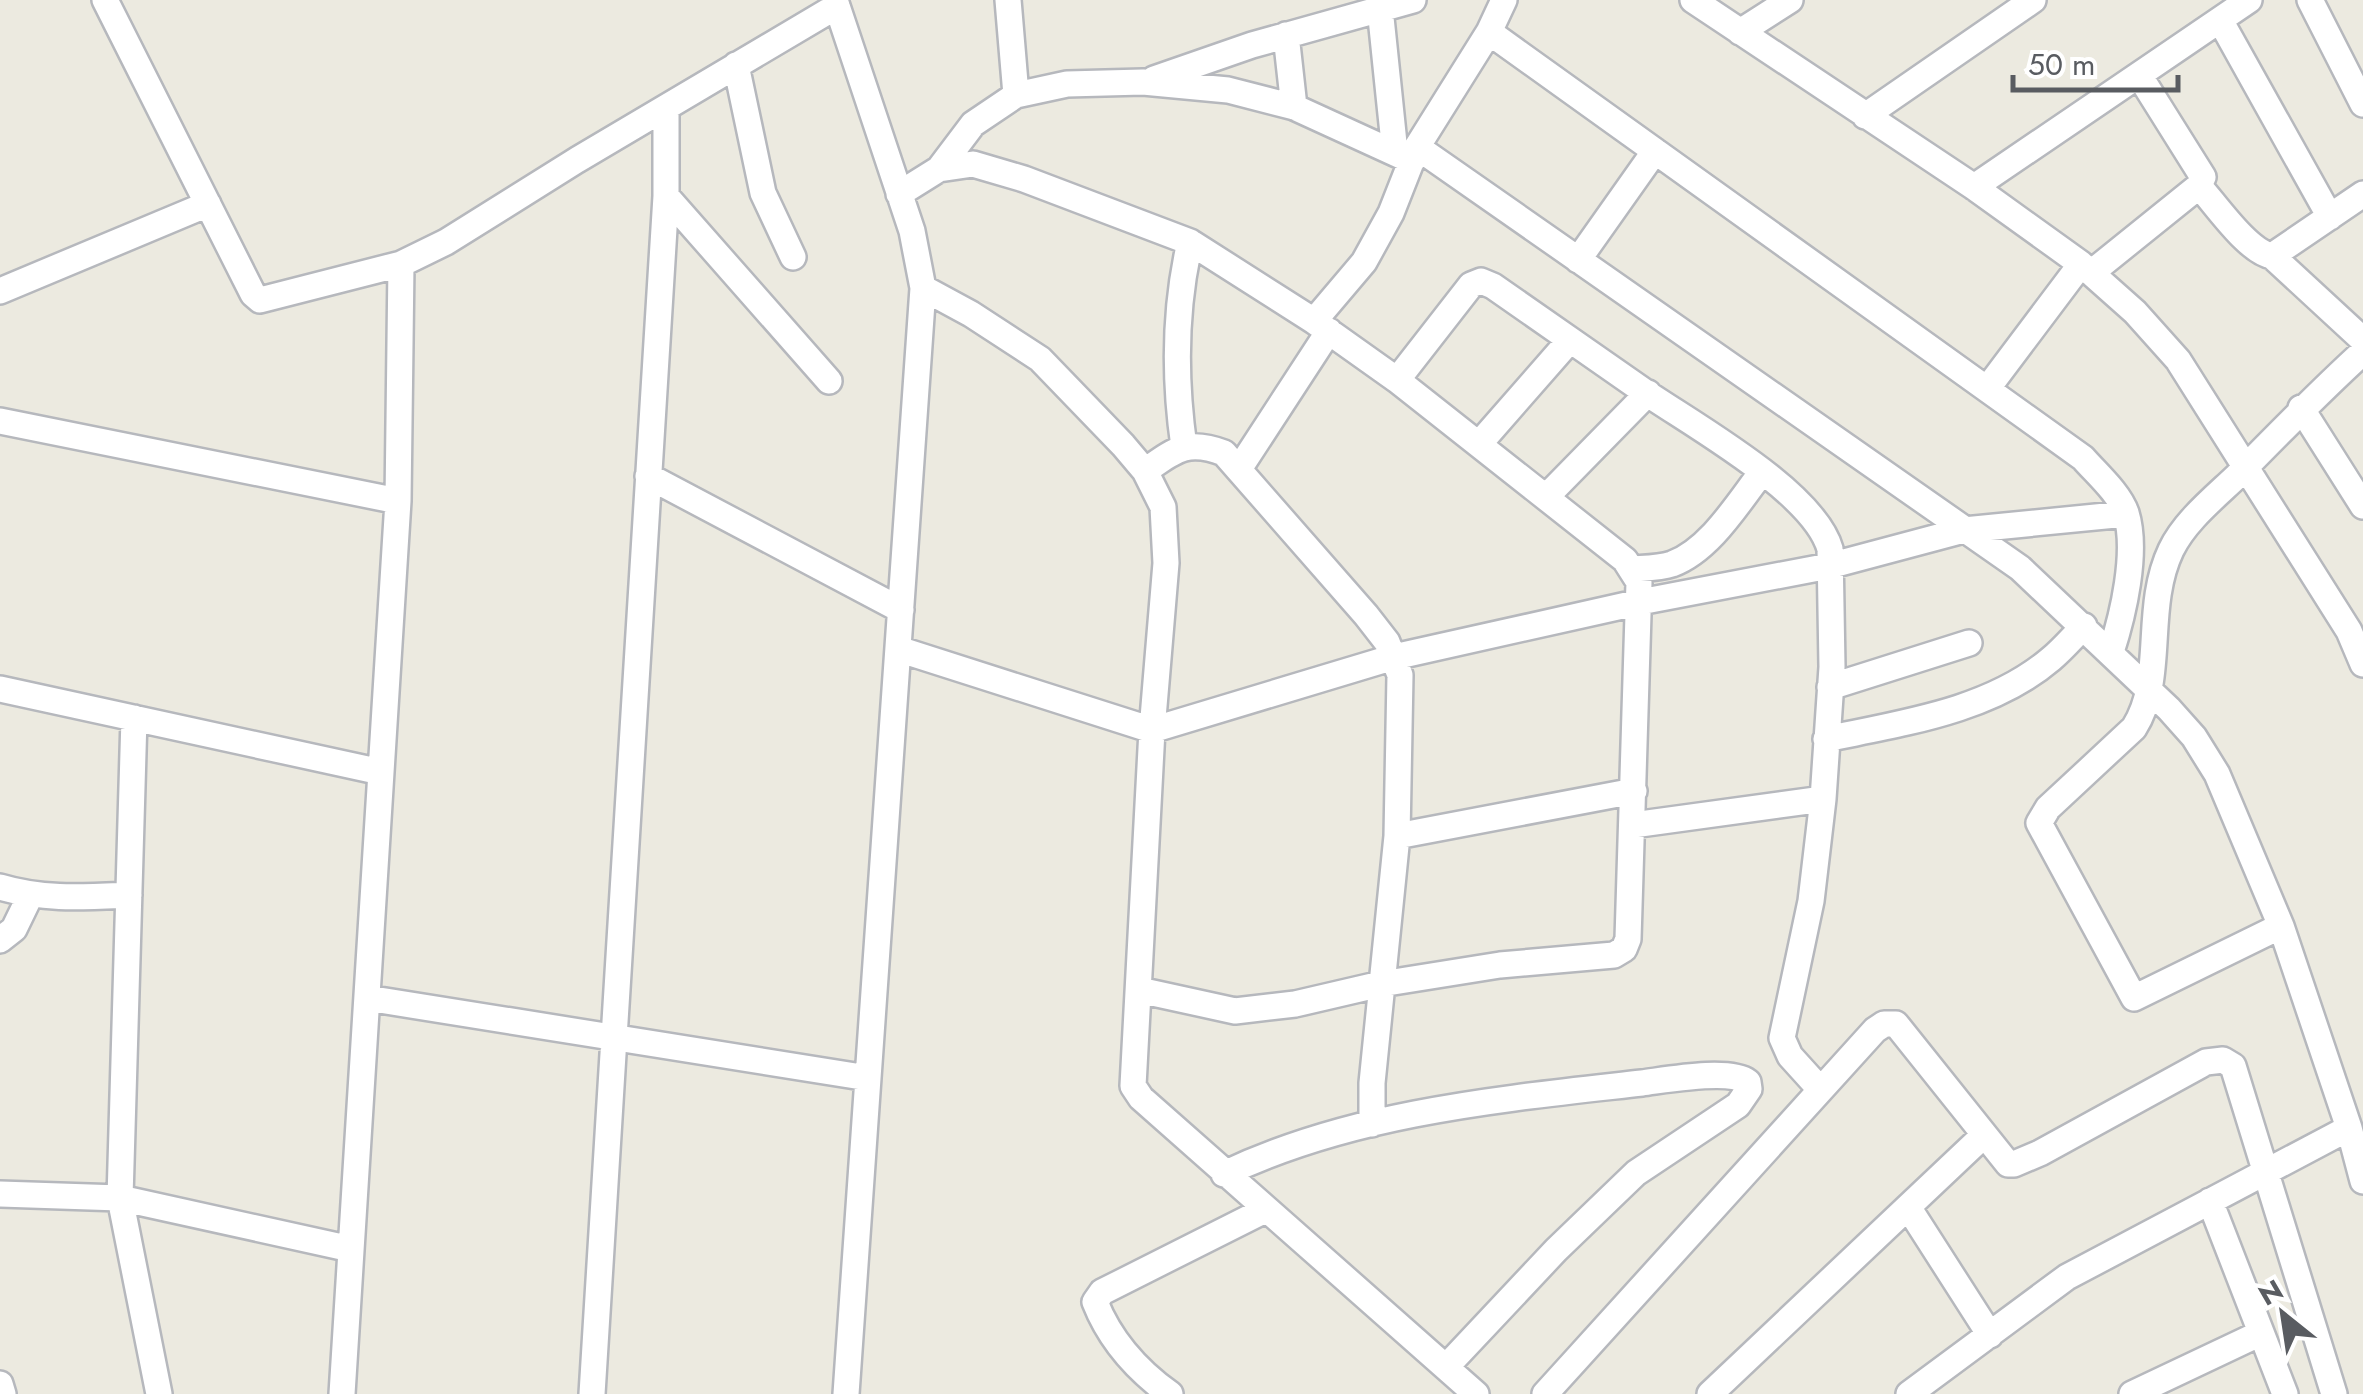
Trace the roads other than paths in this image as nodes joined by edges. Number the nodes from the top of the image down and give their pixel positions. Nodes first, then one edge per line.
1 (105, 0) edge
2 (1008, 0) edge
3 (1412, 0) edge
4 (1693, 0) edge
5 (1790, 0) edge
6 (2033, 0) edge
7 (2249, 0) edge
8 (2310, 0) edge
9 (1497, 1) edge
10 (836, 3) edge
11 (1380, 8) junction
12 (2220, 20) junction
13 (1489, 32) junction
14 (1740, 32) junction
15 (1286, 35) junction
16 (736, 65) junction
17 (2355, 69) edge
18 (2139, 74) junction
19 (1143, 82) junction
20 (1016, 95) junction
21 (2363, 104) edge
22 (1294, 108) junction
23 (666, 109) junction
24 (1865, 116) junction
25 (1655, 151) junction
26 (1408, 154) junction
27 (939, 170) junction
28 (2199, 186) junction
29 (1974, 187) junction
30 (900, 194) junction
31 (2363, 194) edge
32 (666, 196) junction
33 (208, 204) junction
34 (2330, 217) junction
35 (1190, 242) junction
36 (2272, 256) junction
37 (793, 257) dead end
38 (1578, 260) junction
39 (401, 264) junction
40 (2086, 268) junction
41 (924, 288) junction
42 (0, 291) edge
43 (1322, 326) junction
44 (1570, 340) junction
45 (2360, 341) edge
46 (1397, 380) junction
47 (829, 381) dead end
48 (1986, 389) junction
49 (1648, 394) junction
50 (2300, 408) junction
51 (0, 422) edge
52 (1479, 444) junction
53 (1184, 447) junction
54 (2241, 457) junction
55 (1239, 468) junction
56 (1145, 472) junction
57 (1762, 472) junction
58 (648, 476) junction
59 (1546, 497) junction
60 (398, 501) junction
61 (2363, 506) edge
62 (2126, 514) junction
63 (1964, 530) junction
64 (1830, 566) junction
65 (1632, 569) junction
66 (1640, 602) junction
67 (901, 610) junction
68 (2084, 626) junction
69 (1970, 643) dead end
70 (898, 649) junction
71 (2115, 656) junction
72 (1394, 657) junction
73 (2363, 664) edge
74 (2146, 685) junction
75 (1830, 687) junction
76 (0, 690) edge
77 (134, 718) junction
78 (1152, 730) junction
79 (1826, 739) junction
80 (381, 772) junction
81 (1634, 790) junction
82 (1823, 799) junction
83 (1633, 825) junction
84 (1397, 836) junction
85 (0, 886) edge
86 (30, 896) junction
87 (129, 896) junction
88 (2281, 926) junction
89 (0, 940) edge
90 (1381, 984) junction
91 (1139, 990) junction
92 (367, 998) junction
93 (612, 1038) junction
94 (868, 1078) junction
95 (1814, 1083) junction
96 (1372, 1119) junction
97 (2349, 1128) junction
98 (1983, 1136) junction
99 (1217, 1168) junction
100 (2266, 1171) junction
101 (2363, 1181) edge
102 (0, 1194) edge
103 (120, 1198) junction
104 (2210, 1202) junction
105 (1908, 1207) junction
106 (1265, 1210) junction
107 (352, 1250) junction
108 (2261, 1332) junction
109 (1990, 1335) junction
110 (1446, 1367) junction
111 (2141, 1389) edge
112 (158, 1394) edge
113 (342, 1394) edge
114 (592, 1394) edge
115 (846, 1394) edge
116 (1170, 1394) edge
117 (1476, 1394) edge
118 (1544, 1394) edge
119 (1710, 1394) edge
120 (1909, 1394) edge
121 (2284, 1394) edge
122 (2334, 1394) edge

1 - 33 street
2 - 20 street
3 - 11 street
4 - 14 street
5 - 14 street
6 - 24 street
7 - 12 street
8 - 17 street
9 - 13 street
10 - 16 street
10 - 30 street
11 - 15 street
11 - 26 street
12 - 18 street
12 - 34 street
13 - 25 street
13 - 26 street
14 - 24 street
15 - 19 street
15 - 22 street
16 - 23 street
16 - 37 street
17 - 21 street
18 - 28 street
18 - 29 street
19 - 20 street
19 - 22 street
20 - 27 street
22 - 26 street
23 - 32 street
23 - 39 street
24 - 29 street
25 - 38 street
25 - 48 street
26 - 38 street
26 - 43 street
27 - 30 street
27 - 35 street
28 - 36 street
28 - 40 street
29 - 40 street
30 - 41 street
31 - 34 street
32 - 47 street
32 - 58 street
33 - 39 street
33 - 42 street
34 - 36 street
35 - 43 street
35 - 53 street
36 - 45 street
38 - 63 street
39 - 60 street
40 - 48 street
40 - 54 street
41 - 56 street
41 - 67 street
43 - 46 street
43 - 55 street
44 - 46 street
44 - 49 street
44 - 52 street
45 - 50 street
46 - 52 street
48 - 62 street
49 - 57 street
49 - 59 street
50 - 54 street
50 - 61 street
51 - 60 street
52 - 59 street
53 - 55 street
53 - 56 street
54 - 73 street
54 - 74 street
55 - 72 street
56 - 78 street
57 - 64 street
57 - 65 street
58 - 67 street
58 - 93 street
59 - 65 street
60 - 80 street
62 - 63 street
62 - 71 street
63 - 64 street
63 - 68 street
64 - 66 street
64 - 75 street
65 - 66 street
66 - 72 street
66 - 81 street
67 - 70 street
68 - 71 street
68 - 79 street
69 - 75 street
70 - 78 street
70 - 94 street
71 - 74 street
72 - 78 street
72 - 84 street
74 - 88 street
74 - 88 street
75 - 79 street
76 - 77 street
77 - 80 street
77 - 87 street
78 - 91 street
79 - 82 street
80 - 92 street
81 - 83 street
81 - 84 street
82 - 83 street
82 - 95 street
83 - 90 street
84 - 90 street
85 - 86 street
86 - 87 street
86 - 89 street
87 - 103 street
88 - 97 street
90 - 91 street
90 - 96 street
91 - 99 street
92 - 93 street
92 - 107 street
93 - 94 street
93 - 114 street
94 - 115 street
95 - 98 street
95 - 118 street
96 - 99 street
96 - 110 street
97 - 100 street
97 - 101 street
98 - 100 street
98 - 105 street
99 - 106 street
100 - 104 street
100 - 122 street
102 - 103 street
103 - 107 street
103 - 112 street
104 - 108 street
104 - 109 street
105 - 109 street
105 - 119 street
106 - 110 street
106 - 116 street
107 - 113 street
108 - 111 street
108 - 121 street
109 - 120 street
110 - 117 street

